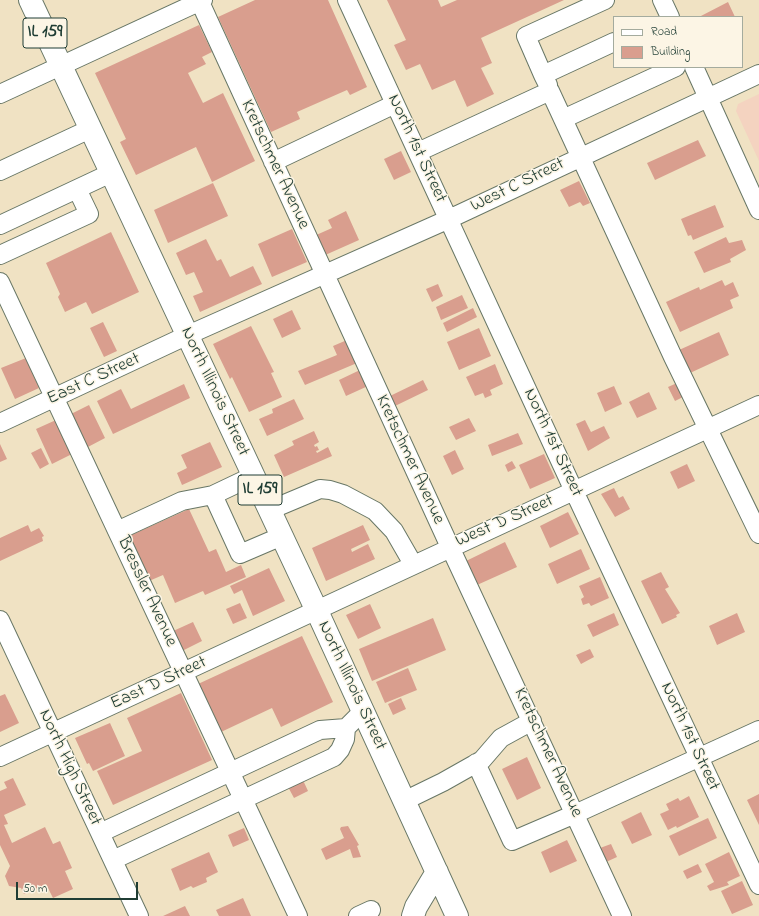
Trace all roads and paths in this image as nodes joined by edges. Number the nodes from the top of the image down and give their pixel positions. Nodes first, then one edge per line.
1 (30, 0) edge
2 (347, 0) edge
3 (605, 0) edge
4 (202, 1) edge
5 (613, 43) edge
6 (61, 66) junction
7 (674, 68) edge
8 (694, 68) edge
9 (759, 74) edge
10 (547, 83) junction
11 (0, 94) edge
12 (708, 98) junction
13 (395, 104) junction
14 (563, 119) junction
15 (90, 129) junction
16 (418, 152) junction
17 (581, 156) junction
18 (273, 162) junction
19 (0, 171) edge
20 (111, 173) junction
21 (78, 189) junction
22 (759, 210) edge
23 (449, 219) junction
24 (0, 225) edge
25 (2, 250) edge
26 (324, 274) junction
27 (0, 282) edge
28 (188, 335) junction
29 (56, 398) junction
30 (759, 405) edge
31 (0, 423) edge
32 (707, 429) junction
33 (253, 476) junction
34 (574, 491) junction
35 (214, 495) junction
36 (270, 510) junction
37 (117, 530) junction
38 (759, 534) edge
39 (282, 536) junction
40 (450, 547) junction
41 (413, 564) junction
42 (317, 611) junction
43 (0, 620) edge
44 (184, 672) junction
45 (363, 711) junction
46 (532, 721) junction
47 (346, 728) junction
48 (759, 730) edge
49 (52, 733) junction
50 (0, 757) edge
51 (698, 758) junction
52 (476, 763) junction
53 (230, 772) junction
54 (243, 799) junction
55 (404, 800) junction
56 (575, 814) junction
57 (100, 833) junction
58 (112, 860) junction
59 (437, 872) junction
60 (759, 885) edge
61 (139, 916) edge
62 (298, 916) edge
63 (413, 916) edge
64 (457, 916) edge
65 (622, 916) edge

1 - 6 main road, North Illinois Street / IL 159
2 - 13 street, North 1st Street
3 - 10 street
4 - 6 street
4 - 18 street, Kretschmer Avenue
5 - 10 street
6 - 11 street
6 - 15 main road, North Illinois Street / IL 159
7 - 14 street
8 - 12 street
9 - 12 street, West C Street
10 - 14 street
10 - 16 street
12 - 17 street, West C Street
12 - 22 street
13 - 16 street, North 1st Street
13 - 18 street
14 - 17 street
15 - 19 street
15 - 20 main road, North Illinois Street / IL 159
16 - 23 street, North 1st Street
17 - 23 street, West C Street
17 - 32 street
18 - 26 street, Kretschmer Avenue
20 - 21 street
20 - 28 main road, North Illinois Street / IL 159
21 - 24 street
21 - 25 street
23 - 26 street, West C Street
23 - 34 street, North 1st Street
26 - 28 street, West C Street
26 - 40 street, Kretschmer Avenue
27 - 29 street, Bressler Avenue
28 - 29 street, East C Street
28 - 33 main road, North Illinois Street / IL 159
29 - 31 street, East C Street
29 - 37 street, Bressler Avenue
30 - 32 street, West D Street
32 - 34 street, West D Street
32 - 38 street
33 - 35 street
33 - 36 main road, North Illinois Street / IL 159
34 - 40 street, West D Street
34 - 51 street, North 1st Street
35 - 37 street
35 - 39 street
36 - 39 main road, North Illinois Street / IL 159
36 - 41 street
37 - 44 street, Bressler Avenue
39 - 42 main road, North Illinois Street / IL 159
40 - 41 street, West D Street
40 - 46 street, Kretschmer Avenue
41 - 42 street, West D Street
42 - 44 street, East D Street
42 - 45 main road, North Illinois Street / IL 159
43 - 49 street, North High Street
44 - 49 street, East D Street
44 - 53 street, Bressler Avenue
45 - 47 street
45 - 55 main road, North Illinois Street / IL 159
46 - 52 street
46 - 56 street, Kretschmer Avenue
47 - 53 street
47 - 54 street
48 - 51 street
49 - 50 street, East D Street
49 - 57 street, North High Street
51 - 56 street
51 - 60 street, North 1st Street
52 - 55 street
52 - 56 street
53 - 54 street, Bressler Avenue
53 - 57 street
54 - 58 street
54 - 62 street, Bressler Avenue
55 - 59 main road, North Illinois Street / IL 159
56 - 65 street, Kretschmer Avenue
57 - 58 street, North High Street
58 - 61 street, North High Street
59 - 63 main road
59 - 64 main road, North Illinois Street / IL 159

